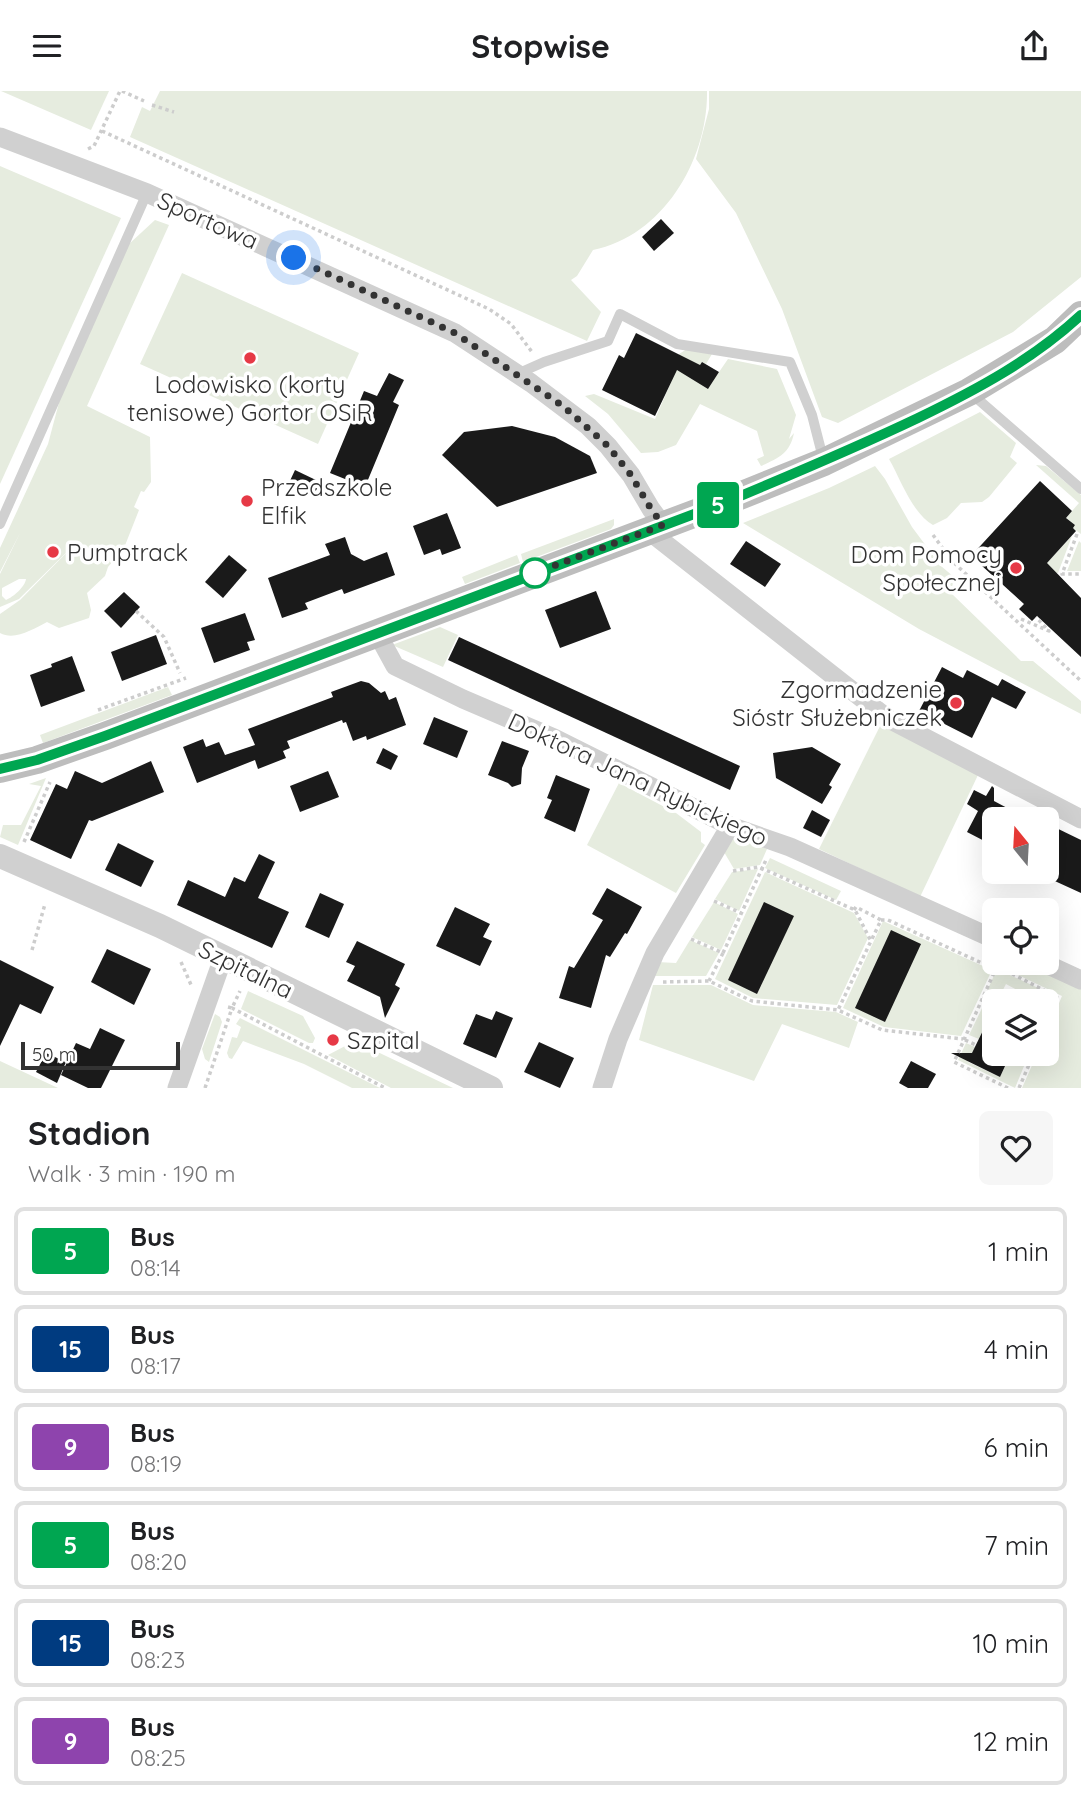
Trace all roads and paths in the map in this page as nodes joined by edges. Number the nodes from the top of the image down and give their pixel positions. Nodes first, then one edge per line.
1 (121, 91) edge
2 (144, 101) dead end
3 (152, 105) dead end
4 (174, 112) dead end
5 (102, 131) junction
6 (0, 137) edge
7 (79, 153) dead end
8 (147, 193) junction
9 (1081, 315) edge
10 (539, 364) junction
11 (517, 374) junction
12 (970, 392) junction
13 (824, 462) junction
14 (1081, 489) edge
15 (0, 524) edge
16 (656, 528) junction
17 (1078, 534) edge
18 (933, 535) dead end
19 (1081, 574) edge
20 (136, 611) dead end
21 (1025, 615) dead end
22 (1036, 617) dead end
23 (1019, 620) junction
24 (377, 632) junction
25 (180, 673) dead end
26 (1081, 681) edge
27 (0, 769) edge
28 (55, 772) dead end
29 (1081, 818) edge
30 (730, 826) junction
31 (774, 841) junction
32 (10, 853) edge
33 (762, 869) junction
34 (733, 871) dead end
35 (714, 901) dead end
36 (45, 904) dead end
37 (854, 910) junction
38 (741, 914) junction
39 (881, 920) junction
40 (982, 933) edge
41 (691, 939) dead end
42 (871, 941) junction
43 (32, 950) dead end
44 (723, 953) junction
45 (179, 957) dead end
46 (223, 958) junction
47 (982, 960) edge
48 (1059, 970) edge
49 (249, 972) junction
50 (1014, 975) edge
51 (1081, 980) edge
52 (709, 981) junction
53 (662, 982) dead end
54 (1042, 989) edge
55 (982, 998) edge
56 (208, 999) junction
57 (232, 1008) junction
58 (838, 1010) junction
59 (964, 1039) junction
60 (976, 1045) dead end
61 (1028, 1066) edge
62 (177, 1088) edge
63 (205, 1088) edge
64 (385, 1088) edge
65 (491, 1088) edge
66 (602, 1088) edge
67 (1008, 1088) edge
68 (1019, 1088) edge

1 - 2 path
1 - 5 path
3 - 4 path
5 - 7 path
5 - 10 path
6 - 8 street, Sportowa
8 - 11 street, Sportowa
8 - 15 lane
9 - 12 main road
10 - 11 lane
10 - 13 lane
11 - 16 street, Sportowa
12 - 13 main road
12 - 14 lane
13 - 16 main road
16 - 24 main road
16 - 29 street, Sportowa
17 - 19 path
18 - 23 path
20 - 25 path
21 - 23 path
22 - 23 path
23 - 26 path
24 - 27 main road
24 - 30 street, Doktora Jana Rybickiego
28 - 32 path
30 - 31 street, Doktora Jana Rybickiego
30 - 66 street
31 - 33 path
31 - 40 street, Doktora Jana Rybickiego
32 - 46 street, Szpitalna
33 - 34 path
33 - 37 path
33 - 38 path
35 - 38 path
36 - 43 path
37 - 39 path
37 - 42 path
38 - 44 path
39 - 42 path
39 - 47 path
41 - 44 path
42 - 58 path
44 - 52 path
45 - 56 path
46 - 49 street, Szpitalna
46 - 56 street
48 - 51 street
49 - 57 path
49 - 65 street, Szpitalna
50 - 54 path
52 - 53 path
52 - 58 path
55 - 59 path
56 - 57 path
56 - 62 street
57 - 63 path
57 - 64 path
58 - 59 path
59 - 60 path
59 - 67 path
61 - 68 path

